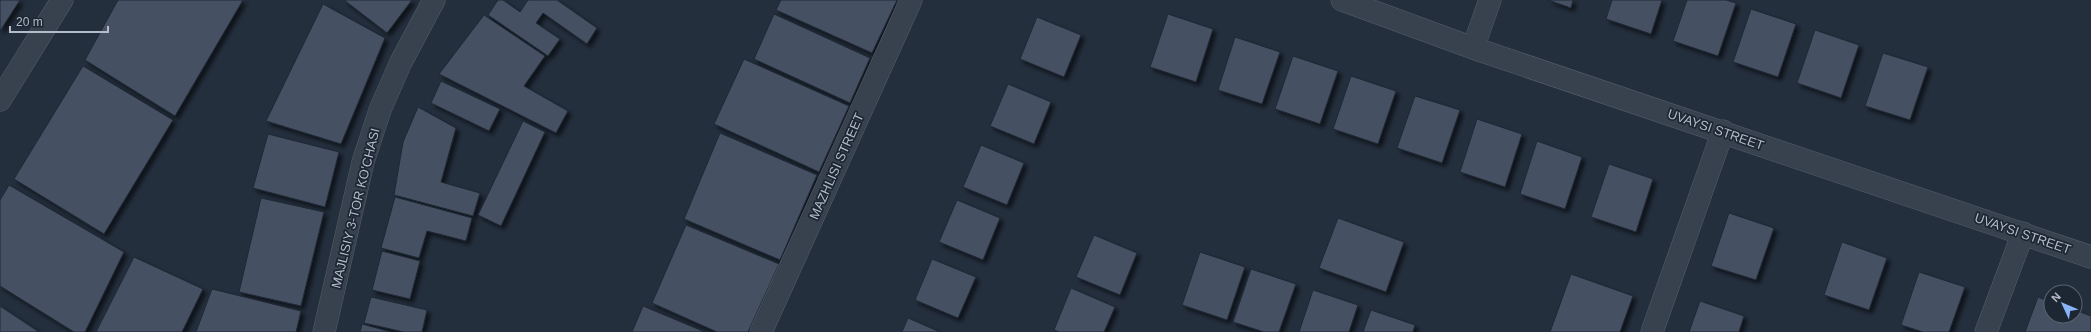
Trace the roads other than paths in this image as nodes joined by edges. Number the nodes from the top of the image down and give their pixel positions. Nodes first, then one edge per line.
1 (62, 0) edge
2 (434, 0) edge
3 (911, 0) edge
4 (1342, 0) edge
5 (1490, 0) edge
6 (1473, 48) junction
7 (0, 100) edge
8 (1723, 131) junction
9 (2023, 233) junction
10 (2091, 257) edge
11 (324, 332) edge
12 (761, 332) edge
13 (1652, 332) edge
14 (1986, 332) edge

1 - 7 street
2 - 11 street, MAJLISIY 3-TOR KO'CHASI
3 - 12 street, MAZHLISI STREET
4 - 6 street, UVAYSI STREET
5 - 6 street
6 - 8 street, UVAYSI STREET
8 - 9 street, UVAYSI STREET
8 - 13 street
9 - 10 street, UVAYSI STREET
9 - 14 street

